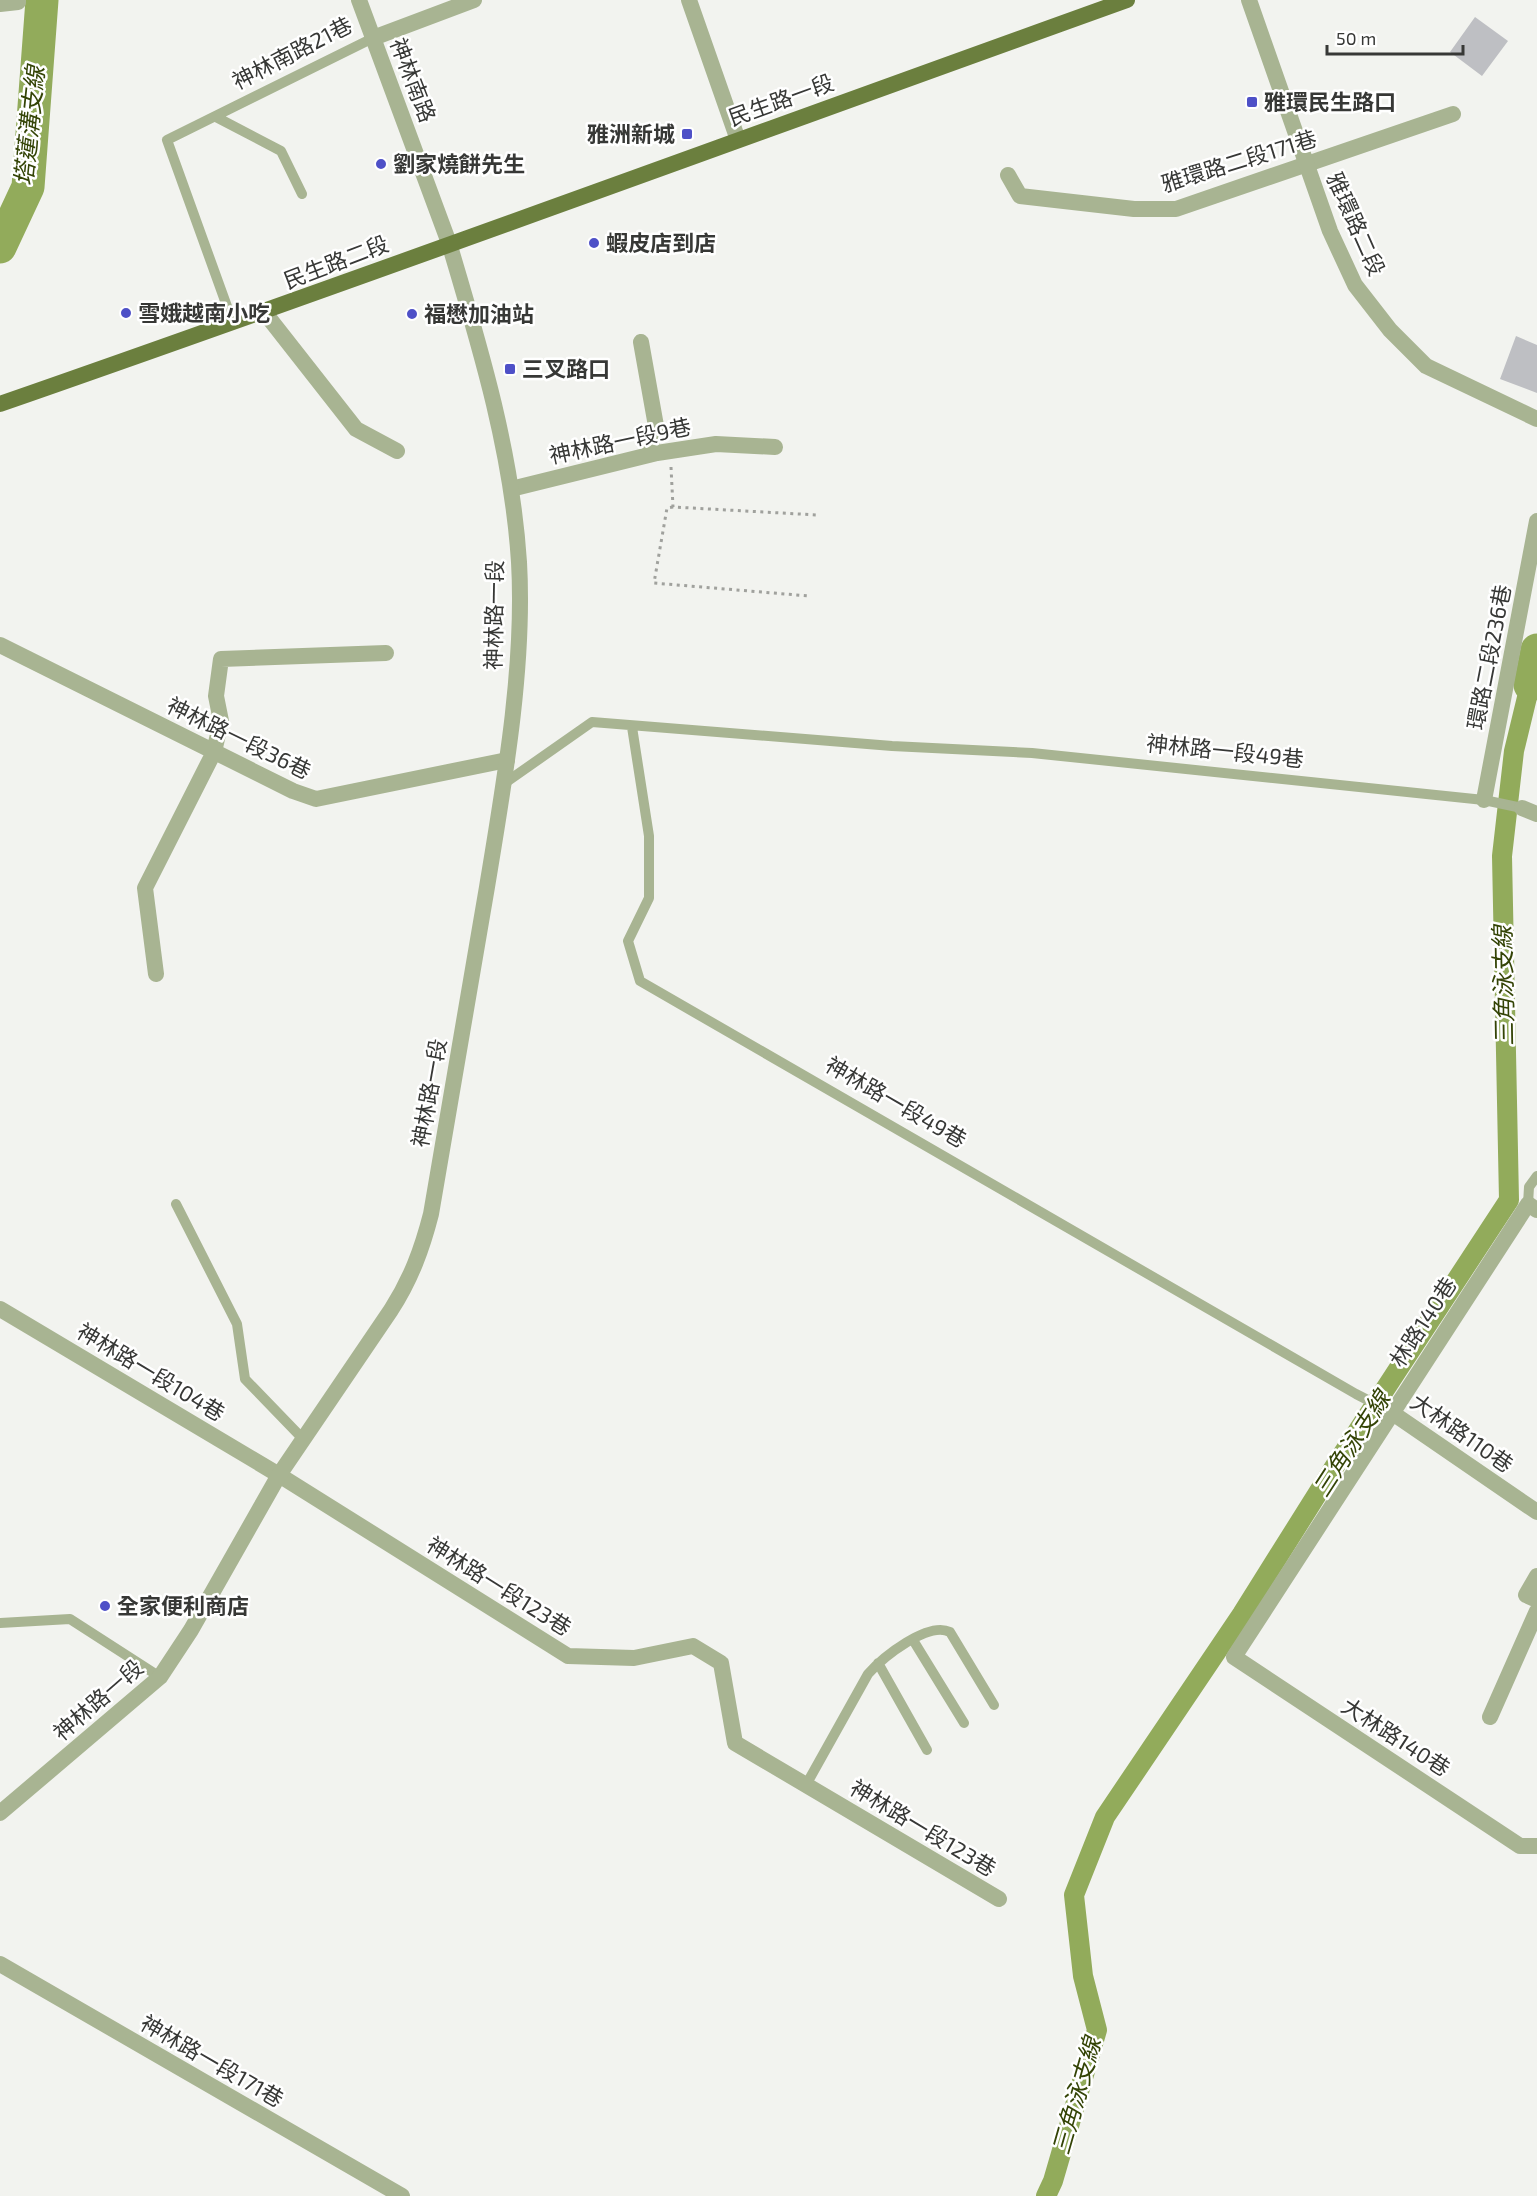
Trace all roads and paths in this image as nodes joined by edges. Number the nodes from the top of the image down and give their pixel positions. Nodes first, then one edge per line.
1 (359, 0) edge
2 (474, 0) edge
3 (689, 0) edge
4 (1127, 0) edge
5 (1249, 0) edge
6 (19, 1) edge
7 (0, 4) edge
8 (373, 38) junction
9 (1453, 114) dead end
10 (216, 117) junction
11 (738, 140) junction
12 (1306, 165) junction
13 (1008, 175) dead end
14 (302, 194) dead end
15 (449, 243) junction
16 (265, 313) junction
17 (233, 323) junction
18 (641, 342) dead end
19 (0, 404) edge
20 (1537, 419) edge
21 (775, 447) dead end
22 (397, 451) dead end
23 (670, 451) junction
24 (648, 455) junction
25 (511, 489) junction
26 (673, 507) junction
27 (817, 515) dead end
28 (1537, 521) edge
29 (809, 596) dead end
30 (0, 645) edge
31 (386, 653) dead end
32 (632, 727) junction
33 (214, 752) junction
34 (507, 760) junction
35 (505, 783) junction
36 (1487, 801) junction
37 (1530, 811) edge
38 (156, 974) dead end
39 (1537, 1176) edge
40 (176, 1204) dead end
41 (1533, 1207) edge
42 (0, 1309) edge
43 (1388, 1409) junction
44 (303, 1439) junction
45 (279, 1475) junction
46 (1537, 1512) edge
47 (1537, 1576) edge
48 (1537, 1600) edge
49 (1537, 1611) edge
50 (0, 1623) edge
51 (913, 1640) junction
52 (1234, 1657) joint
53 (878, 1663) junction
54 (160, 1677) junction
55 (994, 1705) dead end
56 (1490, 1717) dead end
57 (963, 1723) dead end
58 (927, 1750) dead end
59 (806, 1785) junction
60 (0, 1813) edge
61 (1537, 1846) edge
62 (999, 1899) dead end
63 (0, 1964) edge
64 (402, 2196) edge

1 - 8 street, 神林南路
2 - 8 street, 神林南路21巷
3 - 11 street
4 - 11 main road, 民生路一段
5 - 12 street, 雅環路二段
6 - 7 street
8 - 10 lane, 神林南路21巷
8 - 15 street, 神林南路
9 - 12 street, 雅環路二段171巷
10 - 14 lane
10 - 17 lane, 神林南路21巷
11 - 15 main road, 民生路一段
12 - 13 street, 雅環路二段171巷
12 - 20 street, 雅環路二段
15 - 16 main road, 民生路二段
15 - 25 street, 神林路一段
16 - 17 main road, 民生路二段
16 - 22 street
17 - 19 main road, 民生路二段
18 - 24 street
21 - 23 street, 神林路一段9巷
23 - 24 street, 神林路一段9巷
23 - 26 path
24 - 25 street, 神林路一段9巷
25 - 34 street, 神林路一段
26 - 27 path
26 - 29 path
28 - 36 street, 環路二段236巷
30 - 33 street, 神林路一段36巷
31 - 33 street
32 - 35 lane, 神林路一段49巷
32 - 36 lane, 神林路一段49巷
32 - 43 lane, 神林路一段49巷
33 - 34 street, 神林路一段36巷
33 - 38 street
34 - 35 street, 神林路一段
35 - 44 street, 神林路一段
36 - 37 lane, 神林路一段49巷
39 - 41 lane
40 - 44 lane
41 - 43 street, 林路140巷
42 - 45 street, 神林路一段104巷
43 - 46 street, 大林路110巷
43 - 52 street, 林路140巷
44 - 45 street, 神林路一段
45 - 54 street, 神林路一段
45 - 59 street, 神林路一段123巷
47 - 48 street
49 - 56 street
50 - 54 lane
51 - 53 lane
51 - 55 lane
51 - 57 lane
52 - 61 street, 大林路140巷
53 - 58 lane
53 - 59 lane
54 - 60 street, 神林路一段
59 - 62 street, 神林路一段123巷
63 - 64 street, 神林路一段171巷

